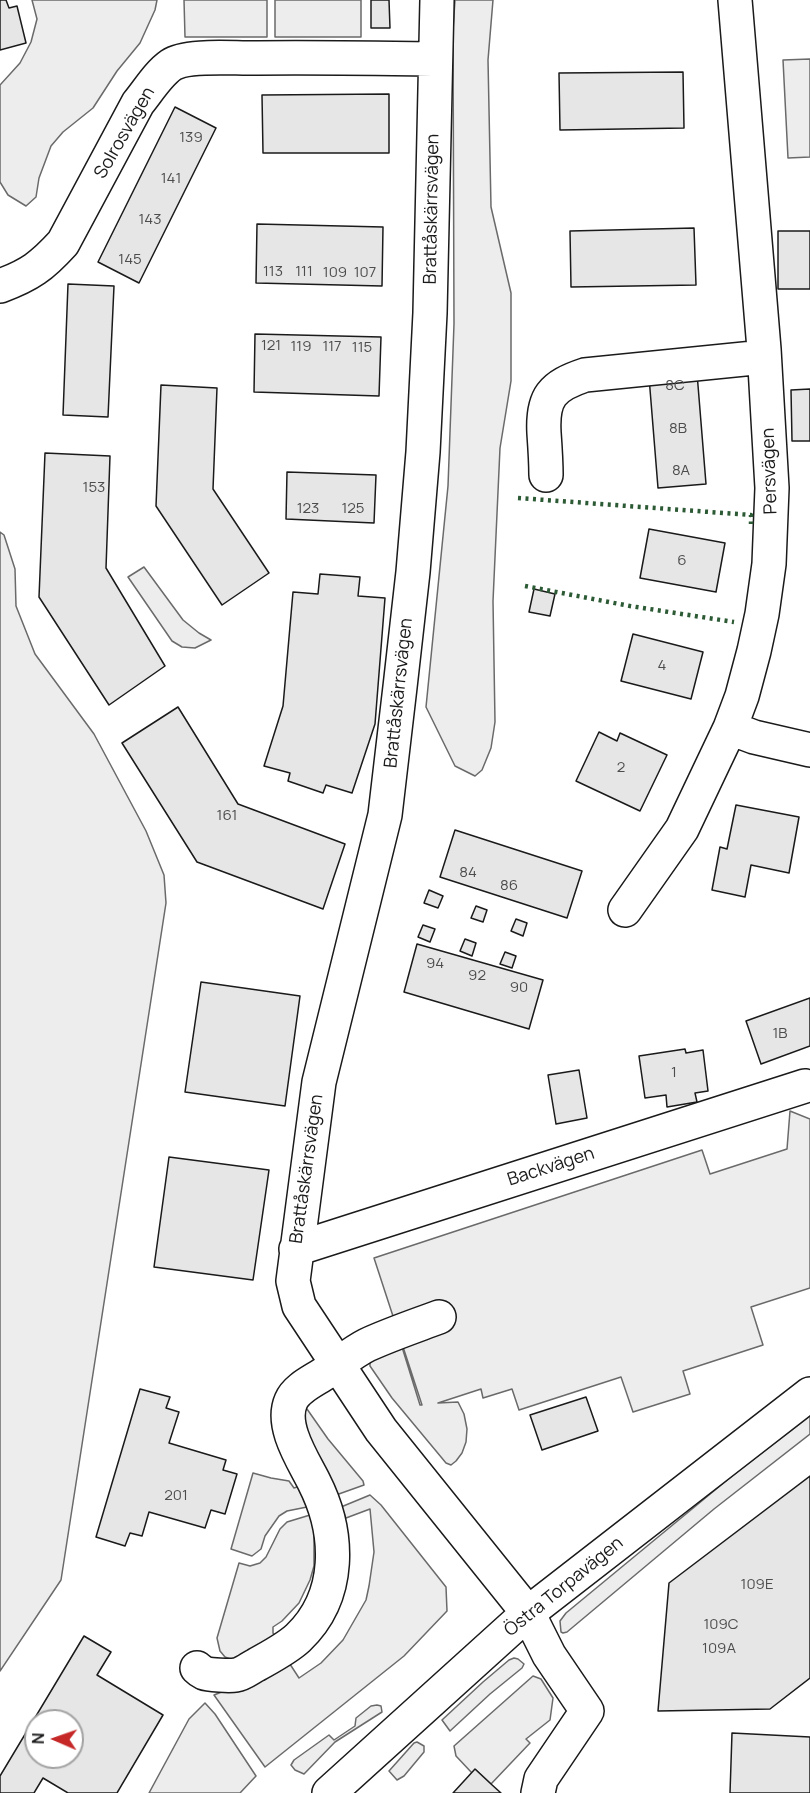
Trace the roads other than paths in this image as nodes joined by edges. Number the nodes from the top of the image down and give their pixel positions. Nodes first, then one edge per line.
1 (437, 0) edge
2 (735, 0) edge
3 (435, 60) junction
4 (0, 286) edge
5 (764, 357) junction
6 (546, 475) dead end
7 (730, 728) junction
8 (810, 750) edge
9 (625, 910) dead end
10 (805, 1086) dead end
11 (296, 1249) junction
12 (439, 1317) dead end
13 (337, 1365) junction
14 (810, 1394) edge
15 (528, 1613) junction
16 (197, 1668) dead end
17 (329, 1793) edge
18 (538, 1793) edge

1 - 3 street, Brattåskärrsvägen
2 - 5 street, Persvägen
3 - 4 street, Solrosvägen
3 - 11 street, Brattåskärrsvägen
5 - 6 street
5 - 7 street, Persvägen
7 - 8 street
7 - 9 street, Persvägen
10 - 11 street, Backvägen
11 - 13 street, Brattåskärrsvägen
12 - 13 street
13 - 15 street, Brattåskärrsvägen
13 - 16 street
14 - 15 street, Östra Torpavägen
15 - 17 street, Östra Torpavägen
15 - 18 street, Brattåskärrsvägen

